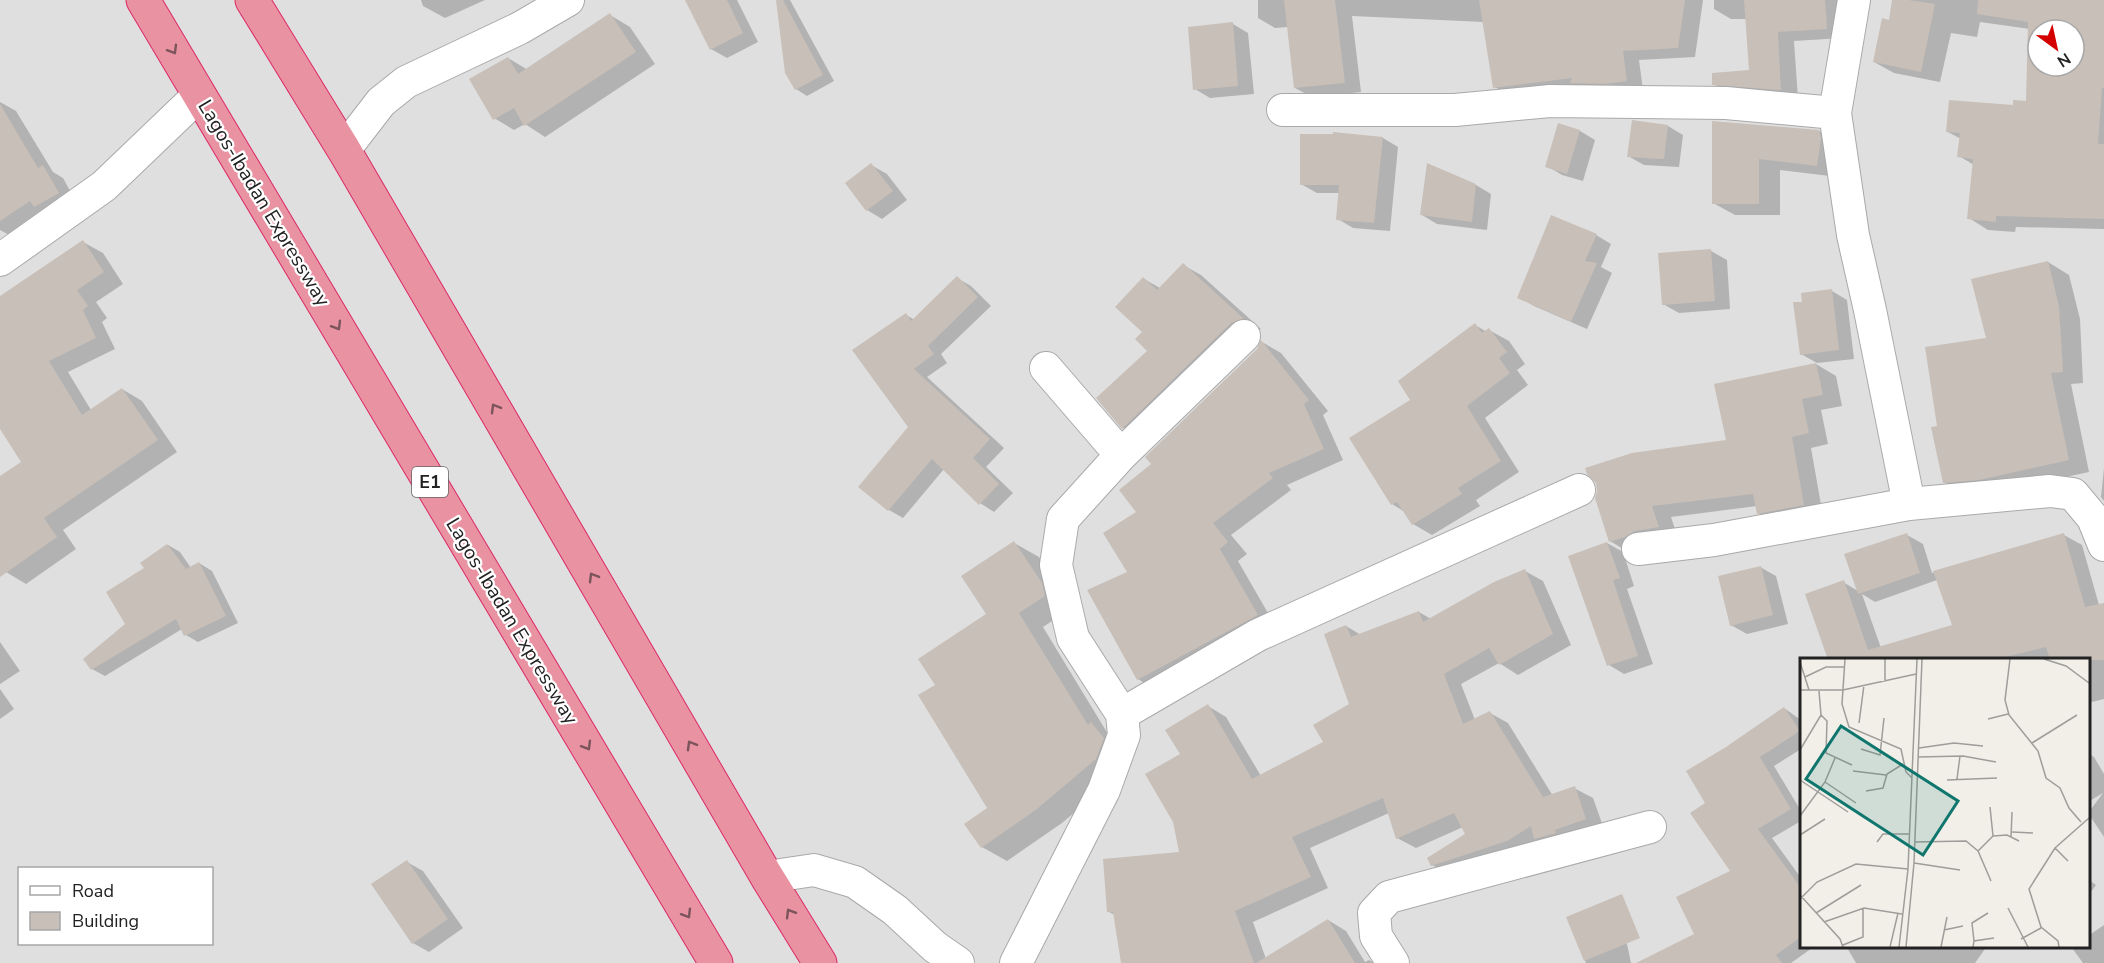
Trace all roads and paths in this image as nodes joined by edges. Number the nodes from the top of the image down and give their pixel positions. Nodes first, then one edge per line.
1 (143, 0) edge
2 (252, 0) edge
3 (568, 0) edge
4 (1854, 0) edge
5 (199, 95) junction
6 (1283, 110) dead end
7 (1835, 113) junction
8 (344, 150) junction
9 (0, 260) edge
10 (1244, 336) dead end
11 (1046, 368) dead end
12 (1121, 455) junction
13 (1579, 490) dead end
14 (1909, 504) junction
15 (2104, 545) edge
16 (1638, 549) dead end
17 (1122, 714) junction
18 (1650, 827) dead end
19 (767, 876) junction
20 (716, 963) edge
21 (820, 963) edge
22 (958, 963) edge
23 (1016, 963) edge
24 (1393, 963) edge

1 -> 5 highway, Lagos-Ibadan Expressway / E1
2 - 8 highway
3 - 8 street
4 - 7 street
5 - 9 street
5 -> 20 highway, Lagos-Ibadan Expressway / E1
6 - 7 street
7 - 14 street
19 -> 8 highway
10 - 12 street
11 - 12 street
12 - 17 street
13 - 17 street
14 - 15 street
14 - 16 street
17 - 23 street
18 - 24 street
21 -> 19 highway
19 - 22 street

